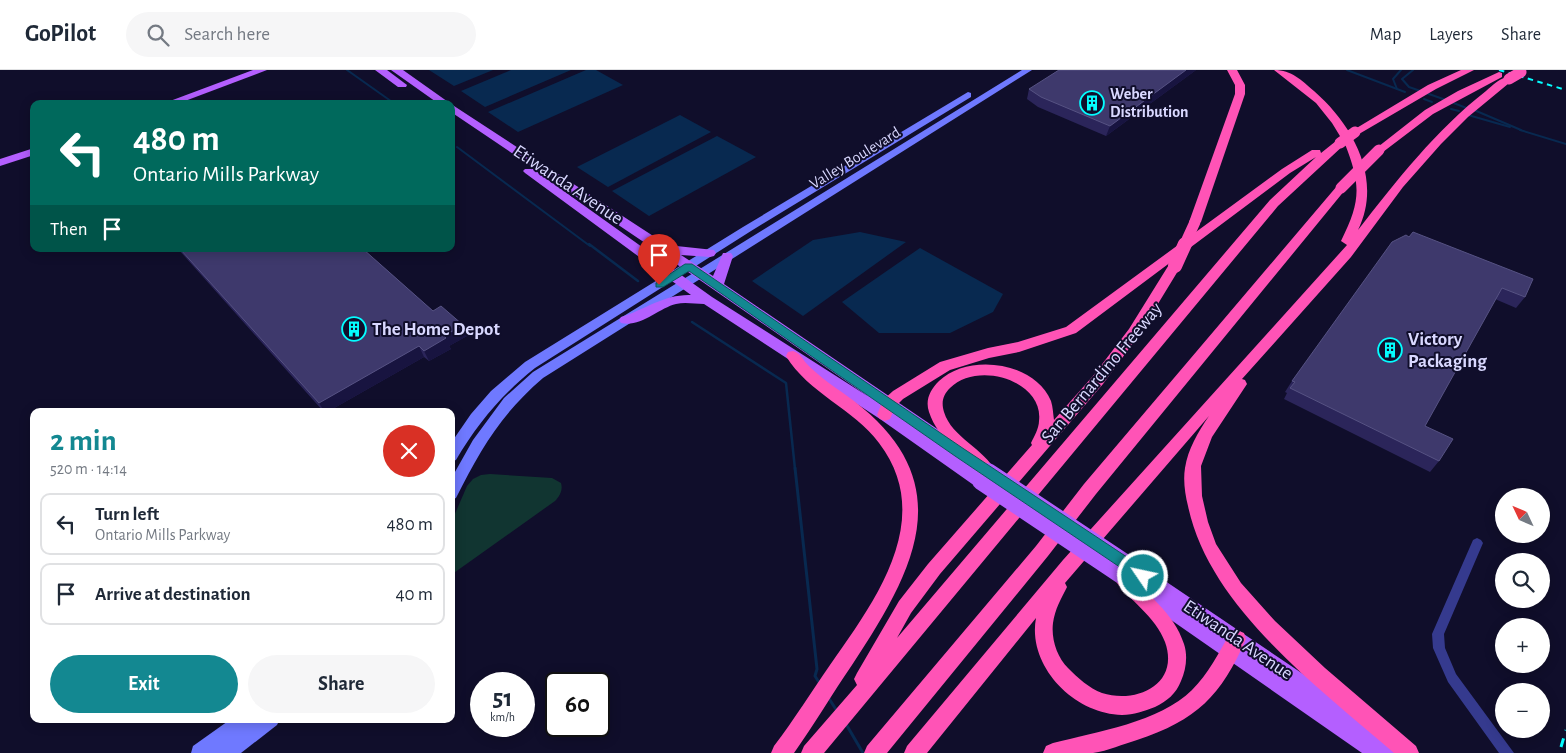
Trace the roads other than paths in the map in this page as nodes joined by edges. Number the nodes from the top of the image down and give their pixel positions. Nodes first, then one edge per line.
1 (262, 70) edge
2 (380, 70) edge
3 (396, 70) edge
4 (1010, 70) edge
5 (1028, 70) edge
6 (1232, 70) edge
7 (1280, 70) edge
8 (1470, 70) edge
9 (1513, 73) edge
10 (996, 78) dead end
11 (983, 86) dead end
12 (178, 100) edge
13 (424, 100) edge
14 (440, 100) edge
15 (455, 110) edge
16 (455, 121) edge
17 (1340, 143) junction
18 (30, 152) edge
19 (0, 163) edge
20 (662, 248) junction
21 (710, 253) junction
22 (727, 256) junction
23 (694, 270) junction
24 (1326, 276) junction
25 (679, 279) junction
26 (717, 286) junction
27 (707, 300) junction
28 (626, 320) junction
29 (594, 324) junction
30 (793, 356) junction
31 (555, 363) junction
32 (1249, 364) junction
33 (886, 409) junction
34 (455, 449) edge
35 (1024, 465) junction
36 (985, 476) junction
37 (455, 486) edge
38 (1477, 543) dead end
39 (1080, 552) junction
40 (1124, 570) junction
41 (1234, 645) junction
42 (840, 718) junction
43 (241, 723) edge
44 (266, 723) edge
45 (200, 753) edge
46 (226, 753) edge
47 (781, 753) edge
48 (811, 753) edge
49 (874, 753) edge
50 (914, 753) edge
51 (1053, 753) edge
52 (1379, 753) edge
53 (1404, 753) edge
54 (1409, 753) edge
55 (1507, 753) edge

1 - 12 main road
2 - 13 main road
3 - 14 main road
4 - 10 main road
5 - 22 main road, Valley Boulevard
6 - 35 highway, bridge
7 - 24 highway
8 - 17 highway, San Bernardino Freeway, bridge
9 - 24 highway
9 - 49 highway, bridge
11 - 21 main road, Valley Boulevard
15 - 20 main road, Etiwanda Avenue
16 - 25 main road, Etiwanda Avenue
17 - 33 highway
17 - 42 highway, San Bernardino Freeway
18 - 19 main road
20 - 21 main road
20 - 23 main road, Etiwanda Avenue
21 - 23 main road, Valley Boulevard
22 - 23 main road, Valley Boulevard
22 - 26 main road
23 - 25 main road
23 - 26 main road, Etiwanda Avenue
24 - 32 highway
25 - 27 main road, Etiwanda Avenue
25 - 28 main road
25 - 29 main road
26 - 33 main road, Etiwanda Avenue
27 - 28 main road
27 - 30 main road, Etiwanda Avenue
28 - 31 main road
29 - 31 main road
29 - 34 main road
30 - 33 main road, Etiwanda Avenue
30 - 47 highway
31 - 37 main road
32 - 39 highway
32 - 54 highway
33 - 36 main road, Etiwanda Avenue
35 - 36 highway
35 - 42 highway
36 - 40 main road, Etiwanda Avenue, bridge
38 - 55 street
39 - 40 highway
39 - 50 highway
40 - 41 main road, Etiwanda Avenue
41 - 51 highway
41 - 52 main road, Etiwanda Avenue
41 - 53 main road, Etiwanda Avenue
42 - 48 highway, San Bernardino Freeway
43 - 45 main road
44 - 46 main road

